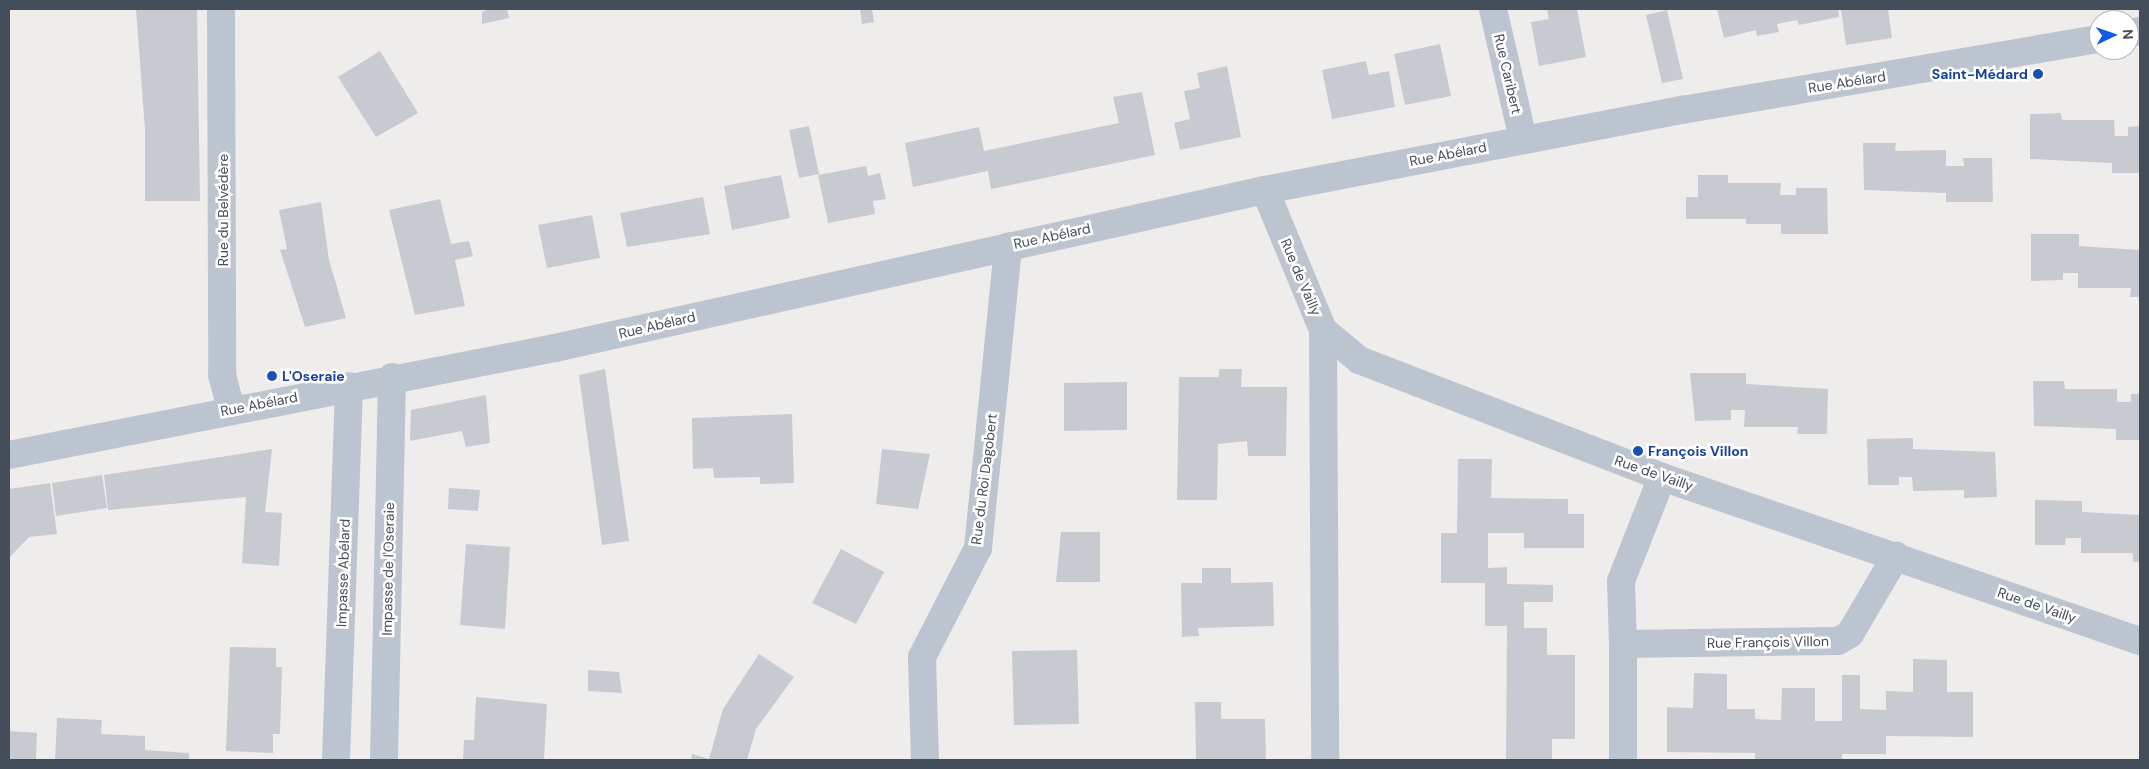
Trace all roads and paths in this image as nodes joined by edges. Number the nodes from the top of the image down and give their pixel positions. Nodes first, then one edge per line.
1 (221, 9) edge
2 (1494, 9) edge
3 (2089, 41) edge
4 (1524, 139) junction
5 (1265, 190) junction
6 (1008, 246) junction
7 (1323, 330) junction
8 (392, 377) junction
9 (349, 386) junction
10 (231, 409) junction
11 (9, 455) edge
12 (1662, 477) junction
13 (1896, 556) junction
14 (2140, 641) edge
15 (1623, 644) junction
16 (336, 760) edge
17 (384, 760) edge
18 (925, 760) edge
19 (1325, 760) edge
20 (1623, 760) edge

1 - 10 street, Rue du Belvédère
2 - 4 street, Rue Caribert
3 - 4 street, Rue Abélard
4 - 5 street, Rue Abélard
5 - 6 street, Rue Abélard
5 - 7 street, Rue de Vailly
6 - 8 street, Rue Abélard
6 - 18 street, Rue du Roi Dagobert
7 - 12 street, Rue de Vailly
7 - 19 street
8 - 9 street, Rue Abélard
8 - 17 street, Impasse de l'Oseraie
9 - 10 street, Rue Abélard
9 - 16 street, Impasse Abélard
10 - 11 street, Rue Abélard
12 - 13 street, Rue de Vailly
12 - 15 street
13 - 14 street, Rue de Vailly
13 - 15 street, Rue François Villon
15 - 20 street

